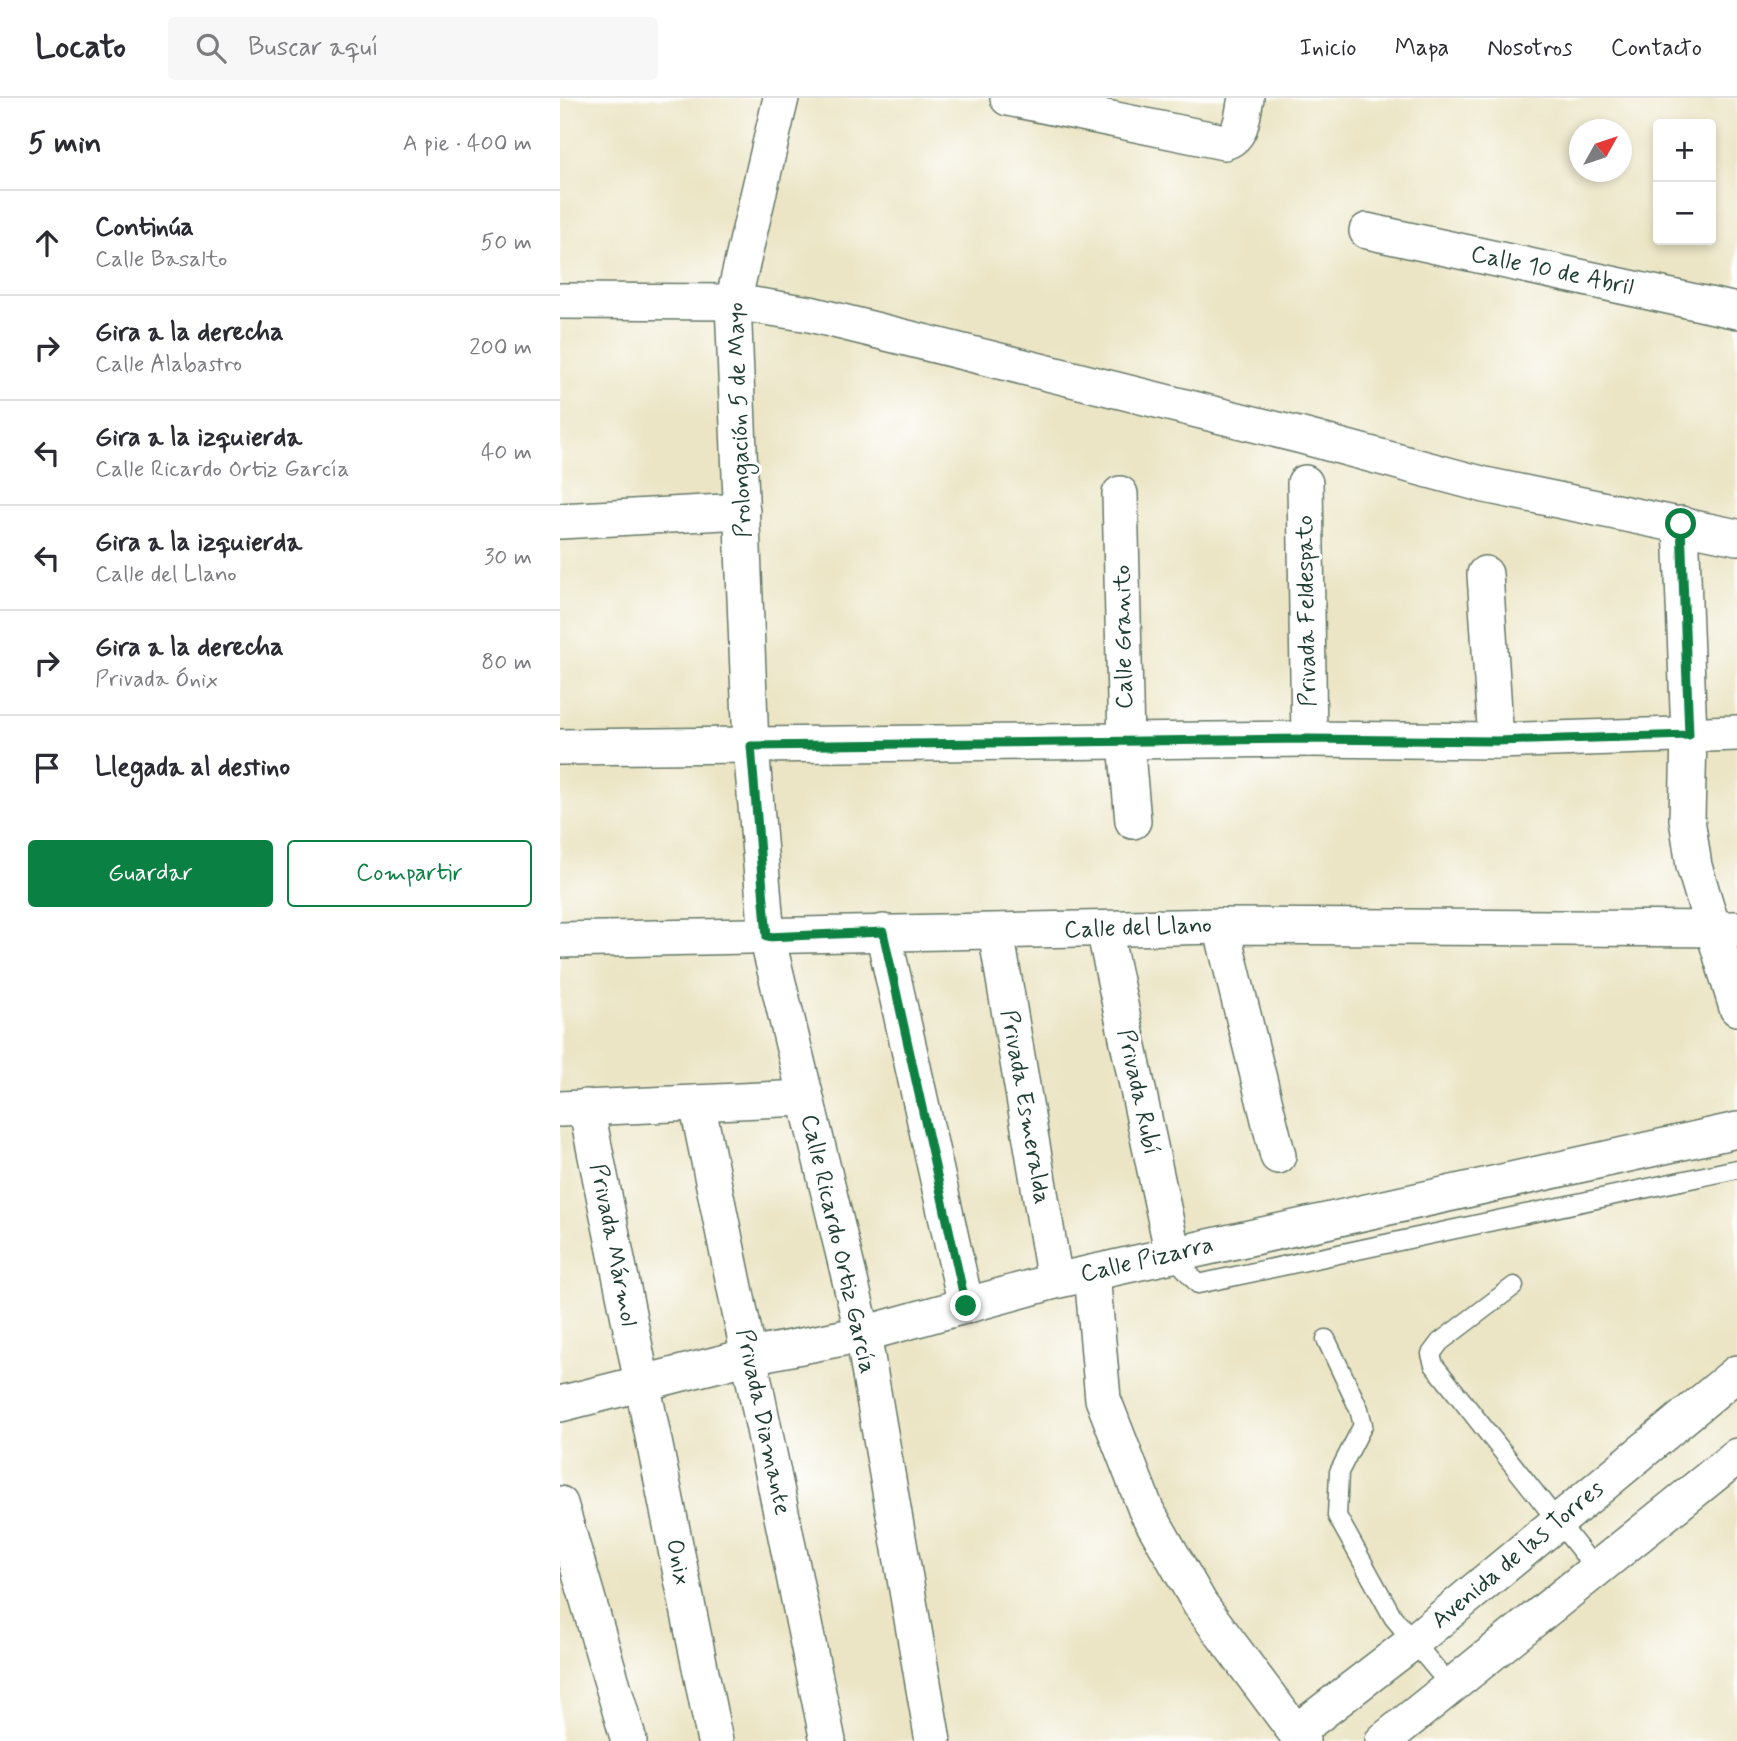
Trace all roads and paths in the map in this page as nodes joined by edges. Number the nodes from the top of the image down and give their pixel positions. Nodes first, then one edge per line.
1 (781, 98) edge
2 (1008, 98) edge
3 (1246, 98) edge
4 (1367, 231) dead end
5 (560, 301) edge
6 (733, 302) junction
7 (1737, 311) edge
8 (1305, 483) dead end
9 (1120, 494) dead end
10 (742, 511) junction
11 (560, 521) edge
12 (1681, 524) junction
13 (1737, 537) edge
14 (1485, 574) dead end
15 (1737, 733) edge
16 (1689, 735) junction
17 (1308, 739) junction
18 (1496, 741) junction
19 (1126, 742) junction
20 (751, 746) junction
21 (560, 747) edge
22 (1133, 821) dead end
23 (1221, 926) junction
24 (1104, 929) junction
25 (1726, 930) edge
26 (883, 932) junction
27 (996, 932) junction
28 (767, 937) junction
29 (560, 940) edge
30 (1737, 1008) edge
31 (804, 1098) junction
32 (697, 1103) junction
33 (573, 1108) edge
34 (1737, 1130) edge
35 (1278, 1156) dead end
36 (1737, 1169) edge
37 (1621, 1175) junction
38 (1172, 1255) junction
39 (1092, 1273) junction
40 (1055, 1281) junction
41 (1514, 1286) dead end
42 (966, 1306) junction
43 (863, 1334) junction
44 (1326, 1339) dead end
45 (750, 1356) junction
46 (1737, 1373) edge
47 (640, 1384) junction
48 (560, 1405) edge
49 (1737, 1456) edge
50 (560, 1504) edge
51 (1556, 1522) junction
52 (1597, 1571) junction
53 (1413, 1642) junction
54 (1452, 1689) junction
55 (1299, 1736) edge
56 (629, 1741) edge
57 (715, 1741) edge
58 (828, 1741) edge
59 (933, 1741) edge
60 (1383, 1741) edge

1 - 6 street, Prolongación 5 de Mayo
2 - 3 street
4 - 7 street, Calle 10 de Abril
5 - 6 street
6 - 10 street, Prolongación 5 de Mayo
6 - 12 street
8 - 17 street, Privada Feldespato
9 - 19 street, Calle Granito
10 - 11 street
10 - 20 street, Prolongación 5 de Mayo
12 - 13 street
12 - 16 street
14 - 18 street
15 - 16 street
16 - 18 street
16 - 25 street
17 - 18 street
17 - 19 street
19 - 20 street
19 - 22 street, Calle Granito
20 - 21 street
20 - 28 street, Calle Ricardo Ortiz García
23 - 24 street, Calle del Llano
23 - 25 street, Calle del Llano
23 - 35 street
24 - 27 street, Calle del Llano
24 - 38 street, Privada Rubí
25 - 30 street
26 - 27 street, Calle del Llano
26 - 28 street, Calle del Llano
26 - 42 street
27 - 40 street, Privada Esmeralda
28 - 29 street, Calle del Llano
28 - 31 street, Calle Ricardo Ortiz García
31 - 32 street
31 - 43 street, Calle Ricardo Ortiz García
32 - 33 street
32 - 45 street, Privada Diamante
33 - 47 street, Privada Mármol
34 - 37 street, Calle Pizarra
36 - 37 lane
37 - 38 street, Calle Pizarra
38 - 39 street, Calle Pizarra
39 - 40 street, Calle Pizarra
39 - 55 street
40 - 42 street, Calle Pizarra
41 - 51 lane
42 - 43 street, Calle Pizarra
43 - 45 street, Calle Pizarra
43 - 59 street, Calle Ricardo Ortiz García
44 - 53 lane
45 - 47 street, Calle Pizarra
45 - 58 street, Privada Diamante
46 - 51 street, Avenida de las Torres
47 - 48 street, Calle Pizarra
47 - 57 street, Onix
49 - 52 street
50 - 56 street
51 - 52 lane
51 - 53 street, Avenida de las Torres
52 - 54 street
53 - 54 lane
53 - 55 street, Avenida de las Torres
54 - 60 street

